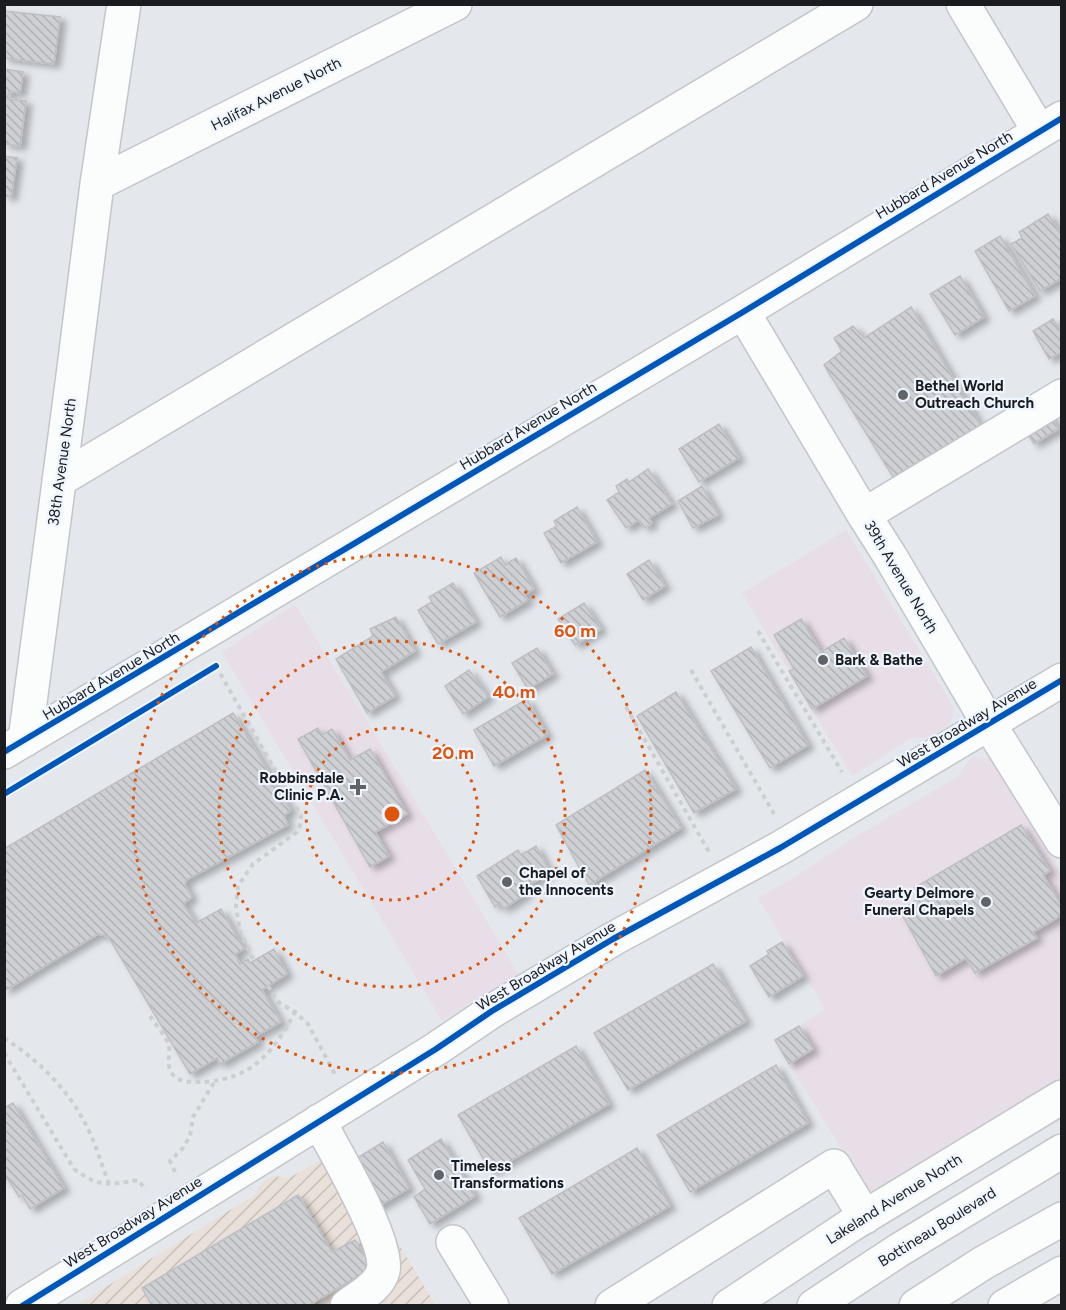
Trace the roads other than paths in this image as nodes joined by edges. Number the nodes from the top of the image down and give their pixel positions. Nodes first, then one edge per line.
1 (124, 4) edge
2 (455, 4) edge
3 (856, 4) edge
4 (963, 4) edge
5 (1050, 124) edge
6 (97, 184) junction
7 (743, 312) junction
8 (1062, 396) edge
9 (59, 480) junction
10 (864, 515) junction
11 (1062, 680) edge
12 (989, 724) junction
13 (15, 746) edge
14 (1051, 800) edge
15 (1062, 841) edge
16 (1062, 1097) edge
17 (319, 1122) junction
18 (1062, 1151) edge
19 (865, 1216) junction
20 (1062, 1219) edge
21 (453, 1242) dead end
22 (1062, 1273) edge
23 (22, 1305) edge
24 (347, 1305) edge
25 (492, 1305) edge
26 (612, 1305) edge
27 (729, 1305) edge
28 (814, 1305) edge
29 (916, 1305) edge
30 (1005, 1305) edge

1 - 6 street, 38th Avenue North
2 - 6 street, Halifax Avenue North
3 - 9 street
4 - 5 street
5 - 7 street, Hubbard Avenue North
6 - 9 street, 38th Avenue North
7 - 10 street, 39th Avenue North
7 - 13 street, Hubbard Avenue North
8 - 10 street
9 - 13 street, 38th Avenue North
10 - 12 street, 39th Avenue North
11 - 12 street, West Broadway Avenue
12 - 14 street, 39th Avenue North
12 - 17 street, West Broadway Avenue
14 - 15 street, 39th Avenue North
16 - 19 street, Lakeland Avenue North
17 - 23 street, West Broadway Avenue
17 - 24 street
18 - 28 street, Bottineau Boulevard
19 - 26 street
19 - 27 street, Lakeland Avenue North
20 - 29 street
21 - 25 street
22 - 30 street

